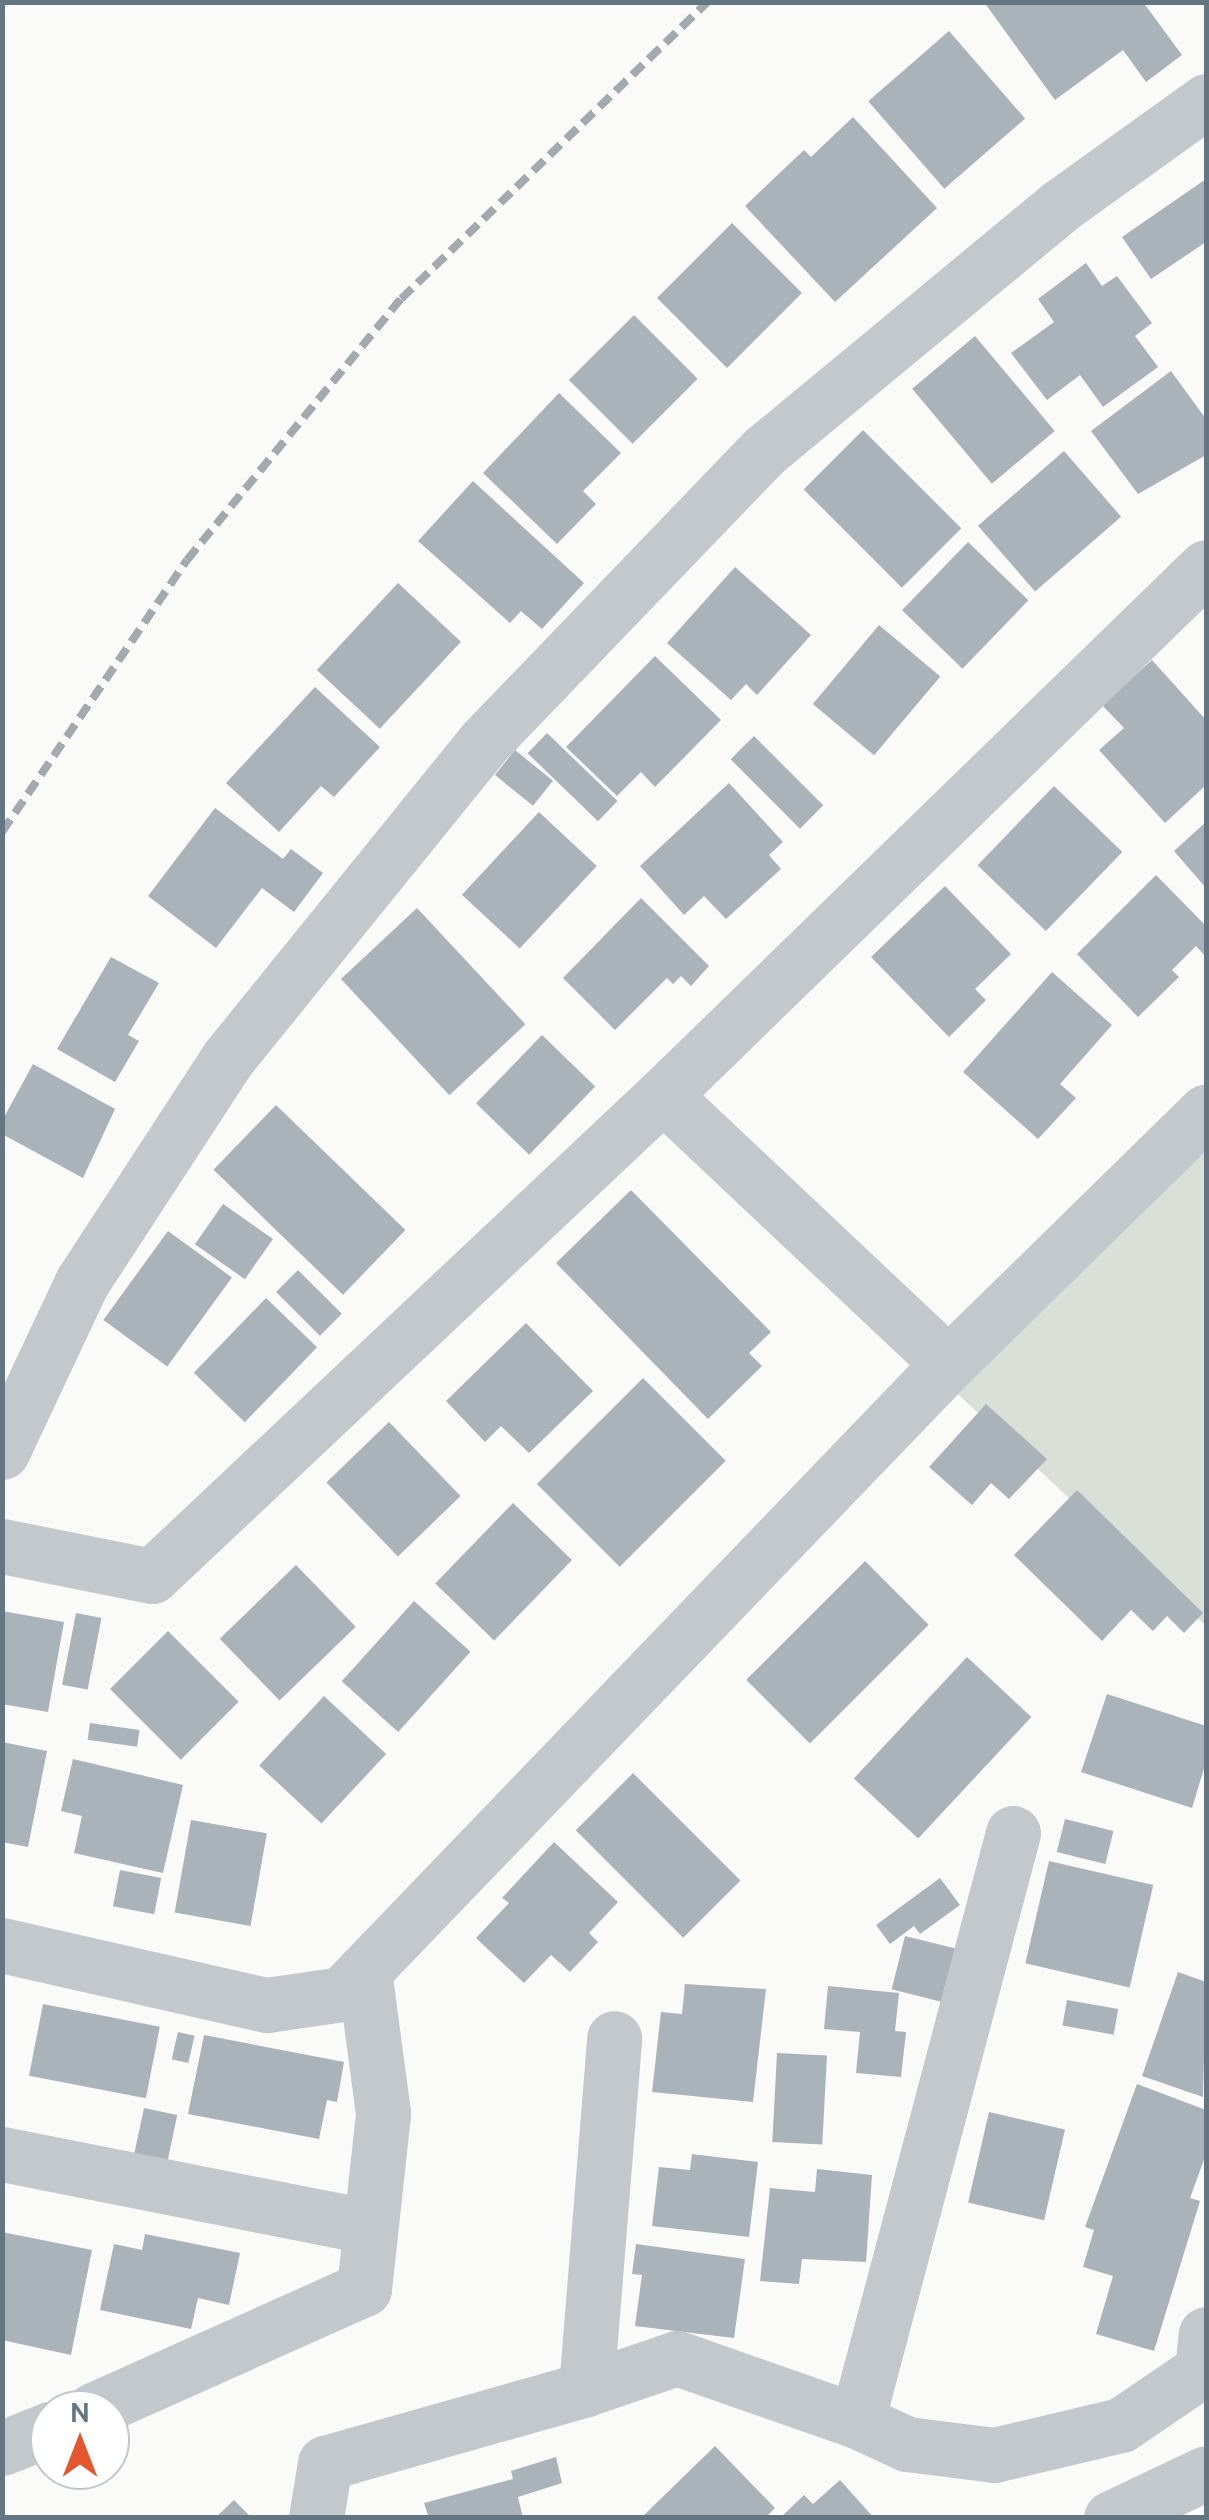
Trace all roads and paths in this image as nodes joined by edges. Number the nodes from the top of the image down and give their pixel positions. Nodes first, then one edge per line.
1 (1206, 101) edge
2 (1206, 567) edge
3 (663, 1095) junction
4 (1206, 1111) edge
5 (948, 1364) junction
6 (2, 1452) edge
7 (2, 1546) edge
8 (1013, 1833) dead end
9 (2, 1945) edge
10 (364, 1971) junction
11 (614, 2038) dead end
12 (2, 2154) edge
13 (370, 2227) junction
14 (1206, 2334) edge
15 (586, 2389) junction
16 (130, 2393) edge
17 (857, 2421) junction
18 (30, 2438) edge
19 (2, 2448) edge
20 (1206, 2474) edge
21 (316, 2518) edge
22 (1111, 2518) edge

1 - 6 street
2 - 3 street
3 - 5 street
3 - 7 street
4 - 5 street
5 - 10 street
8 - 17 street
9 - 10 street
10 - 13 street
11 - 15 street
12 - 13 street
13 - 16 street
14 - 17 street
15 - 17 street
15 - 21 street
18 - 19 street
20 - 22 street

